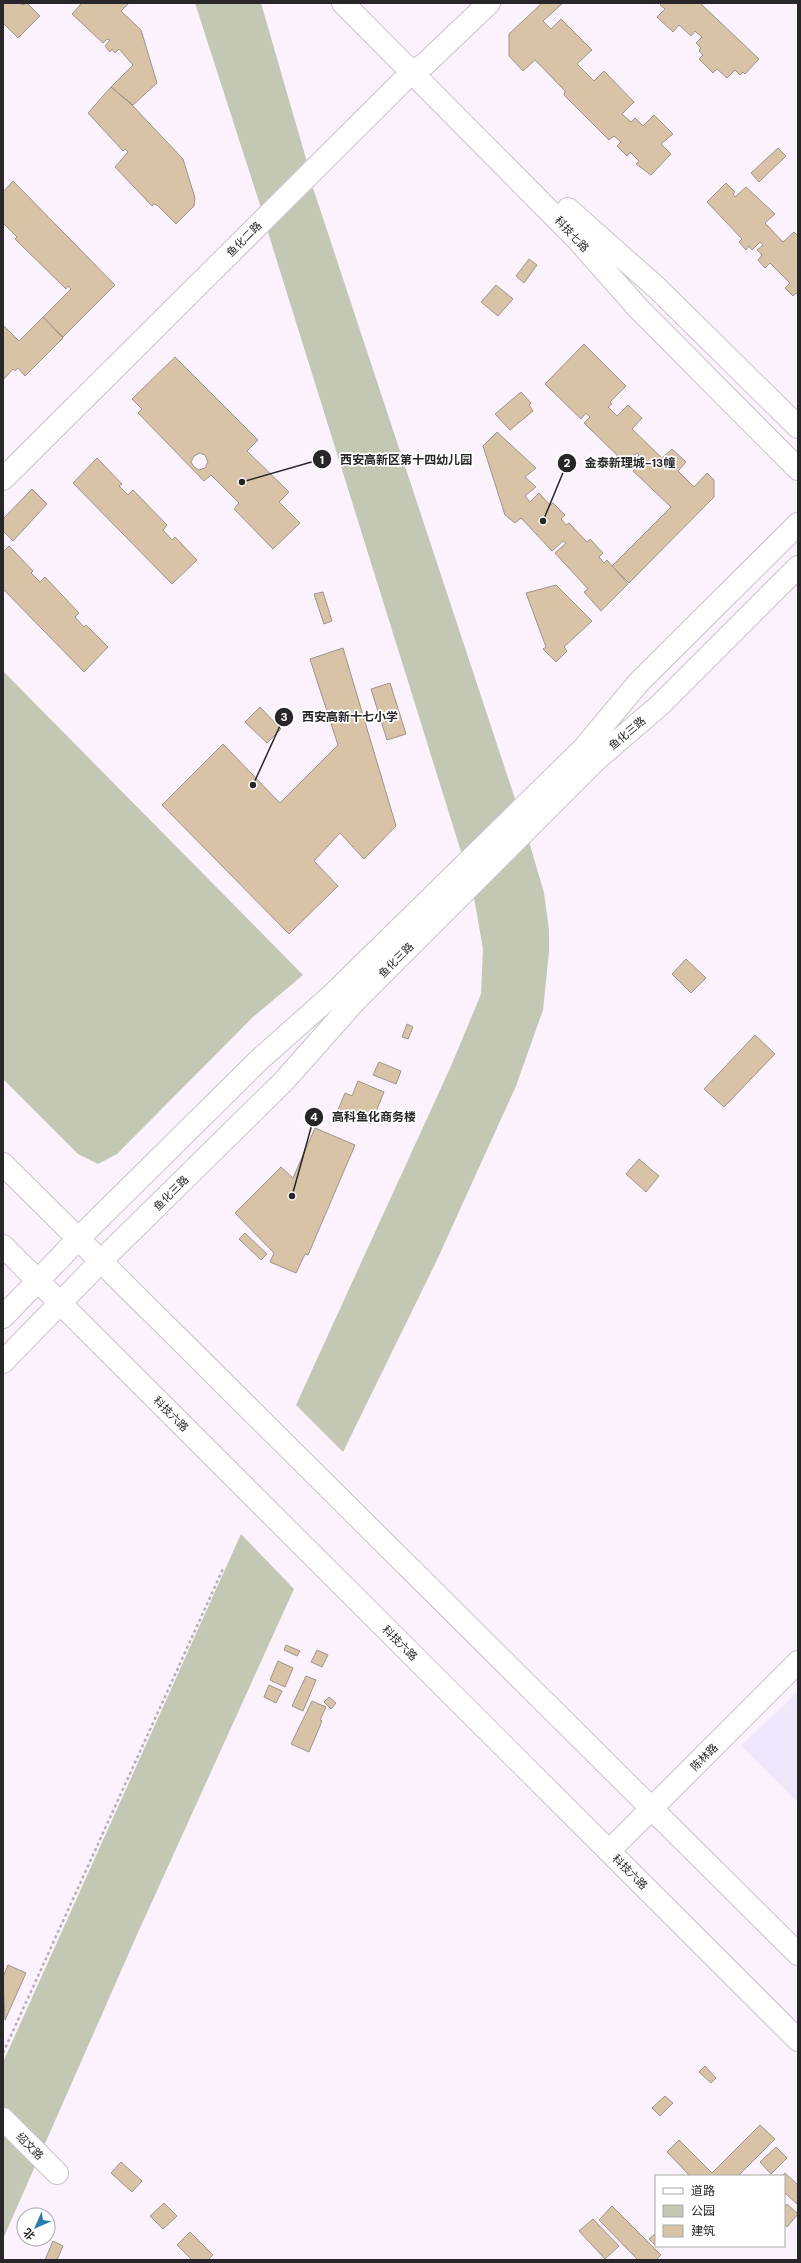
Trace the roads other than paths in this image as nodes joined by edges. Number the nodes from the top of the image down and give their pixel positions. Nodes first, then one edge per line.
1 (343, 3) edge
2 (363, 3) edge
3 (489, 3) edge
4 (418, 68) junction
5 (798, 427) edge
6 (798, 469) edge
7 (3, 479) edge
8 (798, 524) edge
9 (780, 542) junction
10 (798, 560) edge
11 (798, 567) edge
12 (3, 1164) edge
13 (78, 1239) junction
14 (3, 1246) edge
15 (101, 1261) junction
16 (38, 1282) junction
17 (60, 1304) junction
18 (3, 1317) edge
19 (3, 1362) edge
20 (798, 1662) edge
21 (652, 1808) junction
22 (609, 1851) junction
23 (798, 1954) edge
24 (798, 2040) edge
25 (3, 2119) edge
26 (57, 2173) dead end

1 - 4 street, 科技七路
2 - 4 street, 科技七路
3 - 4 street, 鱼化二路
4 - 5 street, 科技七路
4 - 6 street, 科技七路
4 - 7 street, 鱼化二路
8 - 9 street, 鱼化三路
9 - 10 street
9 - 13 street, 鱼化三路
11 - 15 street, 鱼化三路
12 - 13 street
13 - 15 street
13 - 16 street, 鱼化三路
14 - 16 street, 科技六路
15 - 17 street, 鱼化三路
15 - 21 street
16 - 17 street, 科技六路
16 - 18 street, 鱼化三路
17 - 19 street, 鱼化三路
17 - 22 street, 科技六路
20 - 21 street, 陈林路
21 - 22 street, 陈林路
21 - 23 street
22 - 24 street, 科技六路
25 - 26 street, 绍文路

